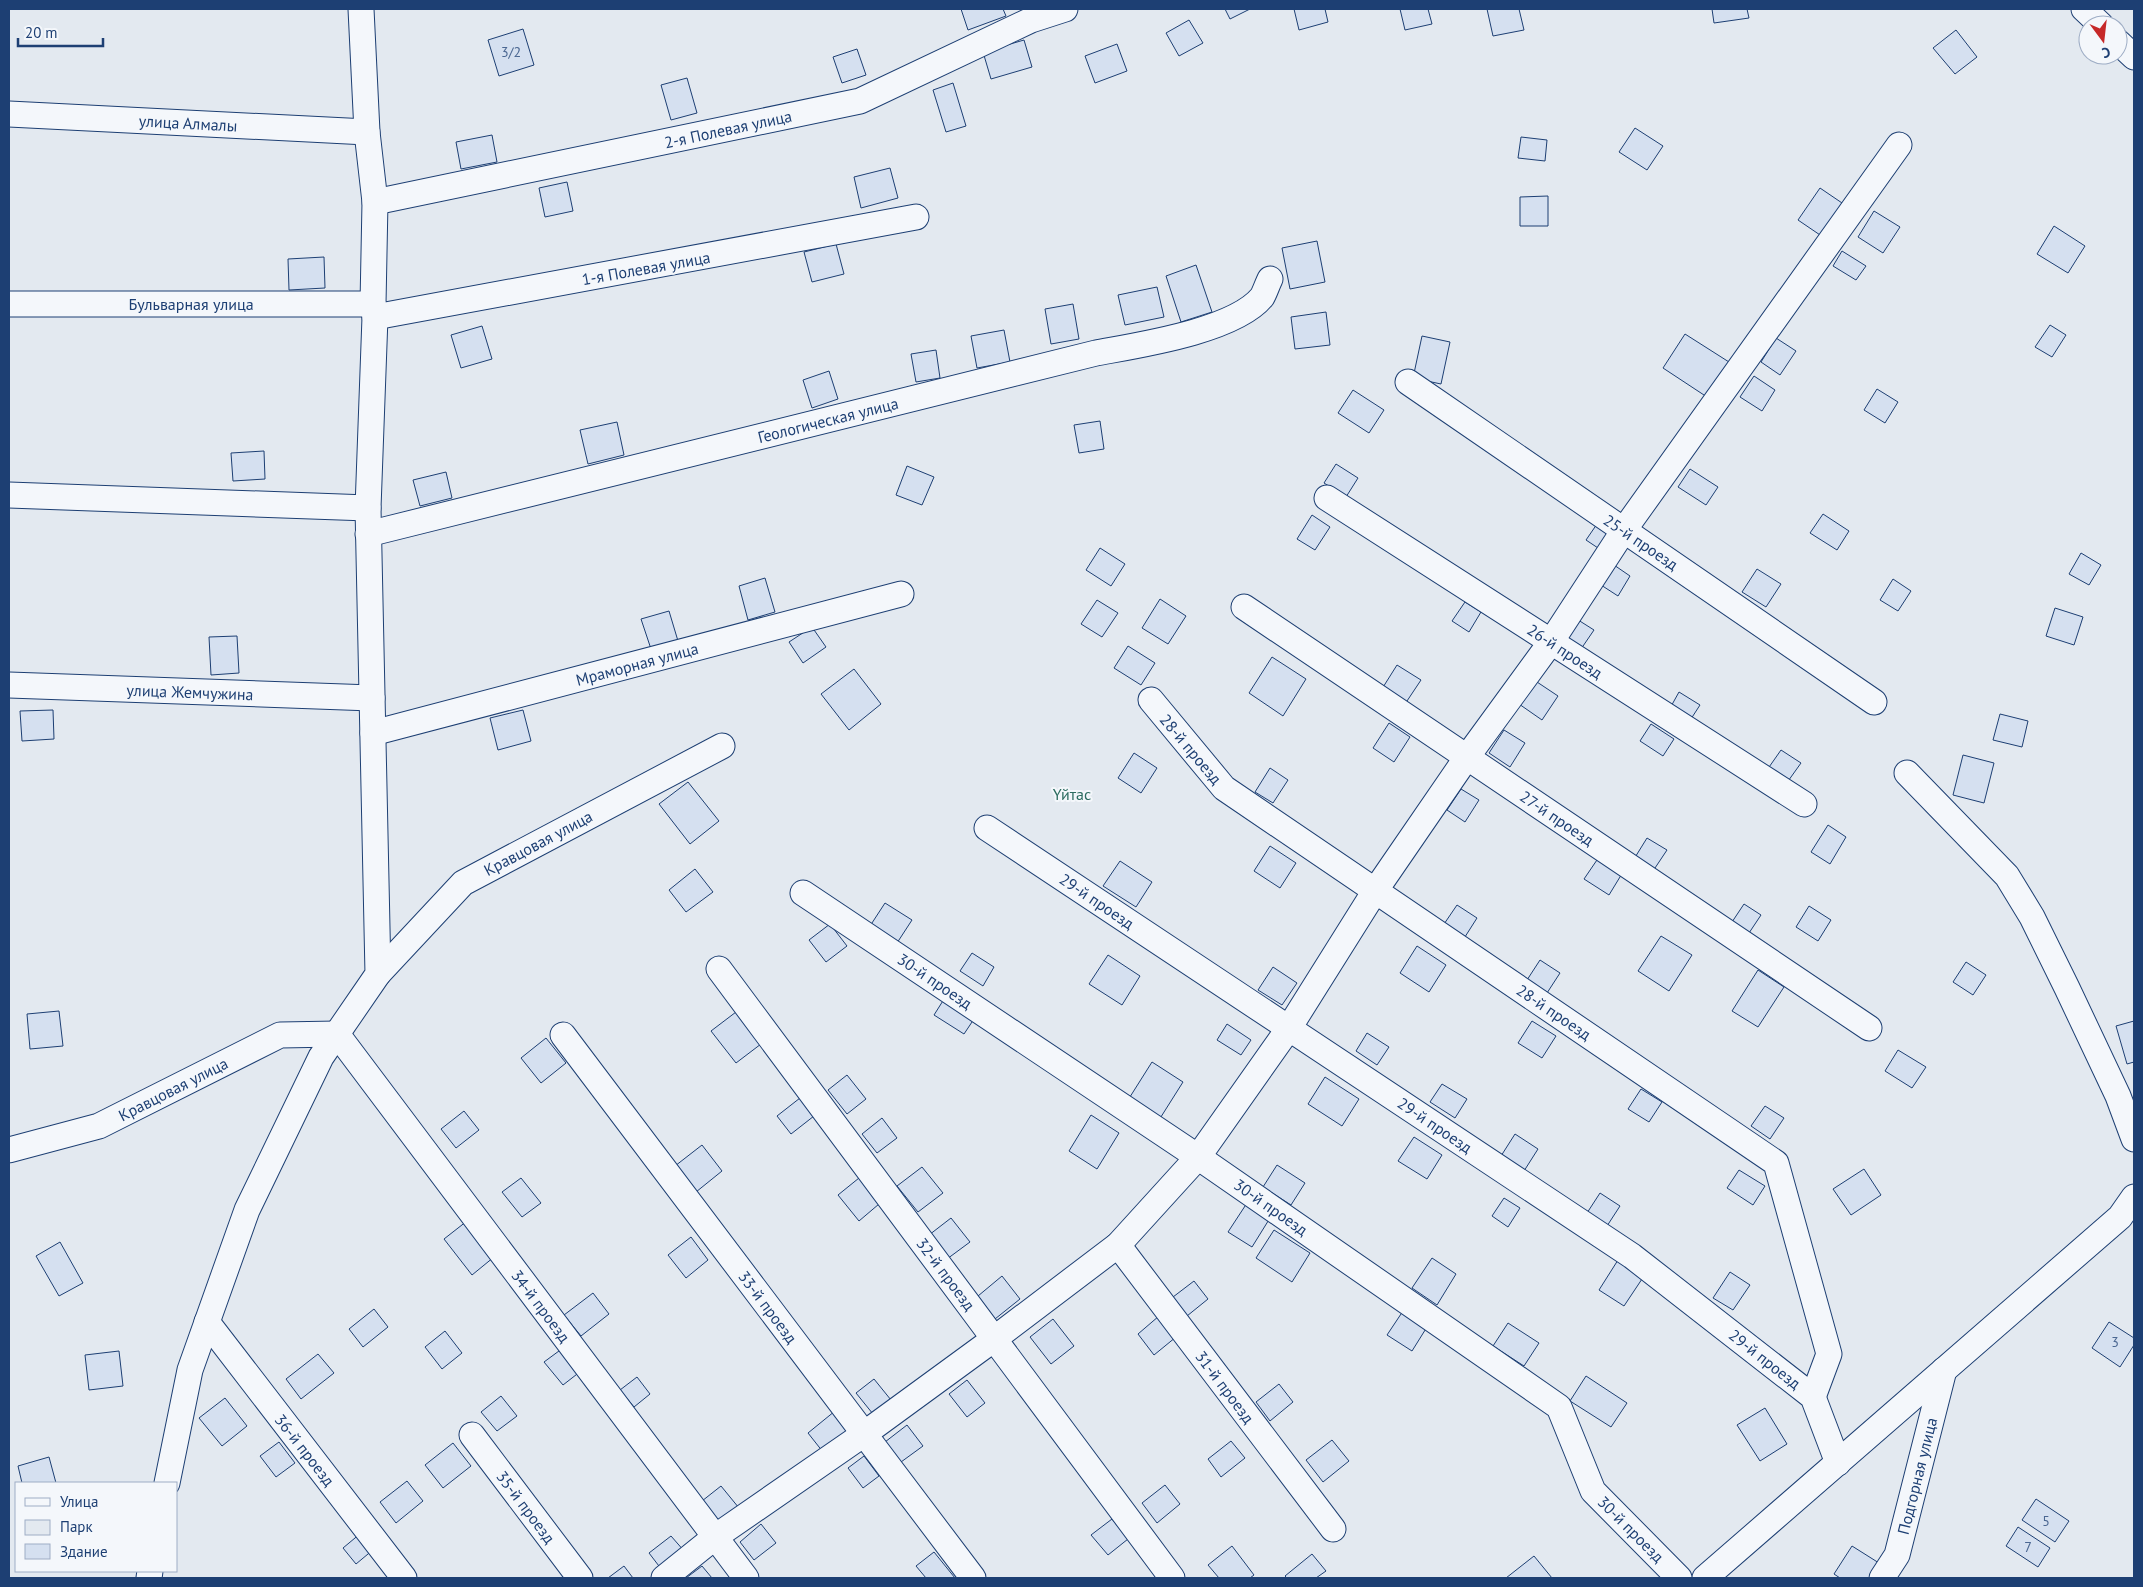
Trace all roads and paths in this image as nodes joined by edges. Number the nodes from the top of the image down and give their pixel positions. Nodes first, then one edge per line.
1 (361, 9) edge
2 (1065, 9) edge
3 (9, 114) edge
4 (367, 132) junction
5 (1899, 145) dead end
6 (375, 202) junction
7 (916, 216) dead end
8 (1270, 279) dead end
9 (9, 304) edge
10 (374, 310) junction
11 (1408, 382) dead end
12 (9, 495) edge
13 (1327, 498) dead end
14 (368, 508) junction
15 (1624, 530) junction
16 (368, 534) junction
17 (901, 594) dead end
18 (1244, 607) dead end
19 (1551, 642) junction
20 (9, 685) edge
21 (372, 698) junction
22 (1151, 700) dead end
23 (1874, 702) dead end
24 (373, 733) junction
25 (722, 746) dead end
26 (1467, 757) junction
27 (1907, 773) dead end
28 (1804, 804) dead end
29 (987, 828) dead end
30 (1375, 891) junction
31 (803, 894) dead end
32 (719, 969) dead end
33 (378, 974) junction
34 (1288, 1028) junction
35 (1869, 1028) dead end
36 (337, 1034) junction
37 (563, 1035) dead end
38 (2134, 1139) edge
39 (9, 1150) edge
40 (1198, 1157) junction
41 (2134, 1197) edge
42 (1118, 1245) junction
43 (207, 1322) junction
44 (994, 1339) junction
45 (1944, 1370) junction
46 (1814, 1397) junction
47 (864, 1434) junction
48 (472, 1435) dead end
49 (1838, 1463) junction
50 (167, 1482) edge
51 (1333, 1529) dead end
52 (715, 1537) junction
53 (404, 1578) edge
54 (580, 1578) edge
55 (664, 1578) edge
56 (746, 1578) edge
57 (973, 1578) edge
58 (1172, 1578) edge
59 (1679, 1578) edge
60 (1706, 1578) edge
61 (1882, 1578) edge

1 - 4 street
2 - 6 street, 2-я Полевая улица
3 - 4 street, улица Алмалы
4 - 6 street
5 - 15 street
6 - 10 street
7 - 10 street, 1-я Полевая улица
8 - 16 street, Геологическая улица
9 - 10 street, Бульварная улица
10 - 14 street
11 - 15 street, 25-й проезд
12 - 14 street
13 - 19 street, 26-й проезд
14 - 16 street
15 - 19 street
15 - 23 street, 25-й проезд
16 - 21 street
17 - 24 street, Мраморная улица
18 - 26 street, 27-й проезд
19 - 26 street
19 - 28 street, 26-й проезд
20 - 21 street, улица Жемчужина
21 - 24 street
22 - 30 street, 28-й проезд
24 - 33 street
25 - 33 street, Кравцовая улица
26 - 30 street
26 - 35 street, 27-й проезд
27 - 38 street
29 - 34 street, 29-й проезд
30 - 34 street
30 - 46 street, 28-й проезд
31 - 40 street, 30-й проезд
32 - 44 street, 32-й проезд
33 - 36 street, Кравцовая улица
34 - 40 street
34 - 46 street, 29-й проезд
36 - 39 street, Кравцовая улица
36 - 43 street, Кравцовая улица
36 - 52 street, 34-й проезд
37 - 47 street, 33-й проезд
40 - 42 street
40 - 59 street, 30-й проезд
41 - 45 street
42 - 44 street
42 - 51 street, 31-й проезд
43 - 50 street, Кравцовая улица
43 - 53 street, 36-й проезд
44 - 47 street
44 - 58 street, 32-й проезд
45 - 49 street
45 - 61 street, Подгорная улица
46 - 49 street, 29-й проезд
47 - 52 street
47 - 57 street, 33-й проезд
48 - 54 street, 35-й проезд
49 - 60 street
52 - 55 street
52 - 56 street, 34-й проезд

